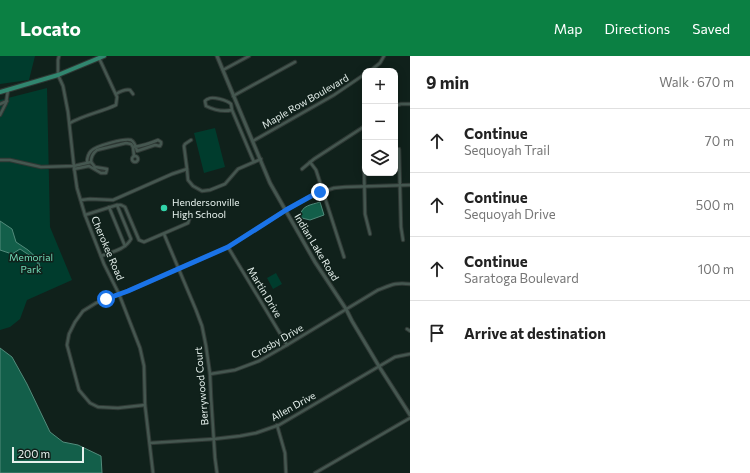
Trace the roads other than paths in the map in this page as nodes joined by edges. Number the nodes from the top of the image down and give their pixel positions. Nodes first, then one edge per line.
1 (59, 56) edge
2 (104, 56) edge
3 (217, 56) edge
4 (249, 56) edge
5 (384, 56) edge
6 (99, 58) junction
7 (295, 62) dead end
8 (374, 68) edge
9 (223, 70) junction
10 (58, 75) junction
11 (362, 76) edge
12 (8, 90) junction
13 (0, 92) edge
14 (116, 94) junction
15 (133, 94) dead end
16 (233, 96) junction
17 (7, 100) junction
18 (0, 104) edge
19 (410, 104) edge
20 (398, 105) edge
21 (232, 110) junction
22 (0, 115) edge
23 (70, 123) junction
24 (245, 124) junction
25 (239, 127) junction
26 (362, 128) edge
27 (191, 140) dead end
28 (253, 141) junction
29 (135, 147) junction
30 (399, 149) dead end
31 (95, 150) junction
32 (135, 151) junction
33 (136, 156) dead end
34 (261, 159) junction
35 (0, 160) edge
36 (87, 162) junction
37 (254, 162) junction
38 (310, 162) junction
39 (92, 163) junction
40 (89, 166) junction
41 (74, 167) junction
42 (188, 169) junction
43 (302, 170) dead end
44 (364, 176) edge
45 (399, 185) junction
46 (410, 185) edge
47 (364, 186) junction
48 (324, 191) junction
49 (81, 200) junction
50 (117, 204) junction
51 (109, 207) junction
52 (286, 210) junction
53 (85, 215) junction
54 (190, 217) dead end
55 (164, 234) junction
56 (370, 234) dead end
57 (403, 240) dead end
58 (125, 246) junction
59 (228, 247) junction
60 (101, 256) junction
61 (344, 257) dead end
62 (179, 268) junction
63 (410, 284) edge
64 (119, 294) junction
65 (346, 309) junction
66 (407, 329) dead end
67 (410, 331) edge
68 (287, 345) junction
69 (410, 354) edge
70 (379, 366) junction
71 (210, 374) junction
72 (145, 405) junction
73 (410, 417) edge
74 (277, 425) junction
75 (214, 439) junction
76 (150, 443) junction
77 (153, 473) edge
78 (217, 473) edge
79 (286, 473) edge
80 (315, 473) edge

1 - 10 street
2 - 6 main road
3 - 9 street, Indian Lake Road
4 - 9 street
5 - 8 street
6 - 10 main road
6 - 14 street
7 - 16 street
9 - 16 street, Indian Lake Road
10 - 12 main road
10 - 23 street, Cherokee Road
11 - 28 street, Maple Row Boulevard
12 - 13 main road
12 - 17 street
14 - 15 street
14 - 23 street
16 - 24 street, Indian Lake Road
17 - 18 street
17 - 22 street
19 - 20 street
21 - 21 street
21 - 25 street
23 - 41 street, Cherokee Road
24 - 25 street
24 - 28 street, Indian Lake Road
25 - 37 street
26 - 38 street
27 - 42 street
28 - 34 street, Indian Lake Road
29 - 31 street
29 - 32 street
29 - 32 street
30 - 45 street
31 - 36 street
31 - 39 street
32 - 33 street
34 - 37 street
34 - 52 street, Indian Lake Road
35 - 41 street
36 - 39 street
36 - 41 street
37 - 42 street
38 - 43 street
38 - 48 street
39 - 40 street
39 - 40 street
40 - 41 street
41 - 49 street, Cherokee Road
42 - 49 street
44 - 47 street
45 - 46 street
45 - 47 street
45 - 57 street
47 - 48 street
47 - 56 street
48 - 52 street
48 - 61 street
49 - 53 street, Cherokee Road
50 - 51 street
50 - 55 street
50 - 58 street
51 - 53 street
51 - 58 street
52 - 59 street
52 - 65 street, Indian Lake Road
53 - 60 street, Cherokee Road
54 - 55 street
55 - 62 street, Berrywood Court
58 - 60 street
59 - 62 street
59 - 68 street, Martin Drive
60 - 64 street, Cherokee Road
62 - 64 street
62 - 71 street, Berrywood Court
63 - 65 street, Crosby Drive
64 - 72 street, Cherokee Road
64 - 72 street
65 - 68 street, Crosby Drive
65 - 70 street, Indian Lake Road
66 - 67 street
68 - 71 street, Crosby Drive
69 - 70 street, Allen Drive
70 - 73 street, Indian Lake Road
70 - 74 street, Allen Drive
71 - 75 street, Berrywood Court
72 - 76 street, Cherokee Road
73 - 80 street
74 - 75 street, Allen Drive
74 - 79 street
75 - 76 street, Allen Drive
75 - 78 street, Berrywood Court
76 - 77 street, Cherokee Road

